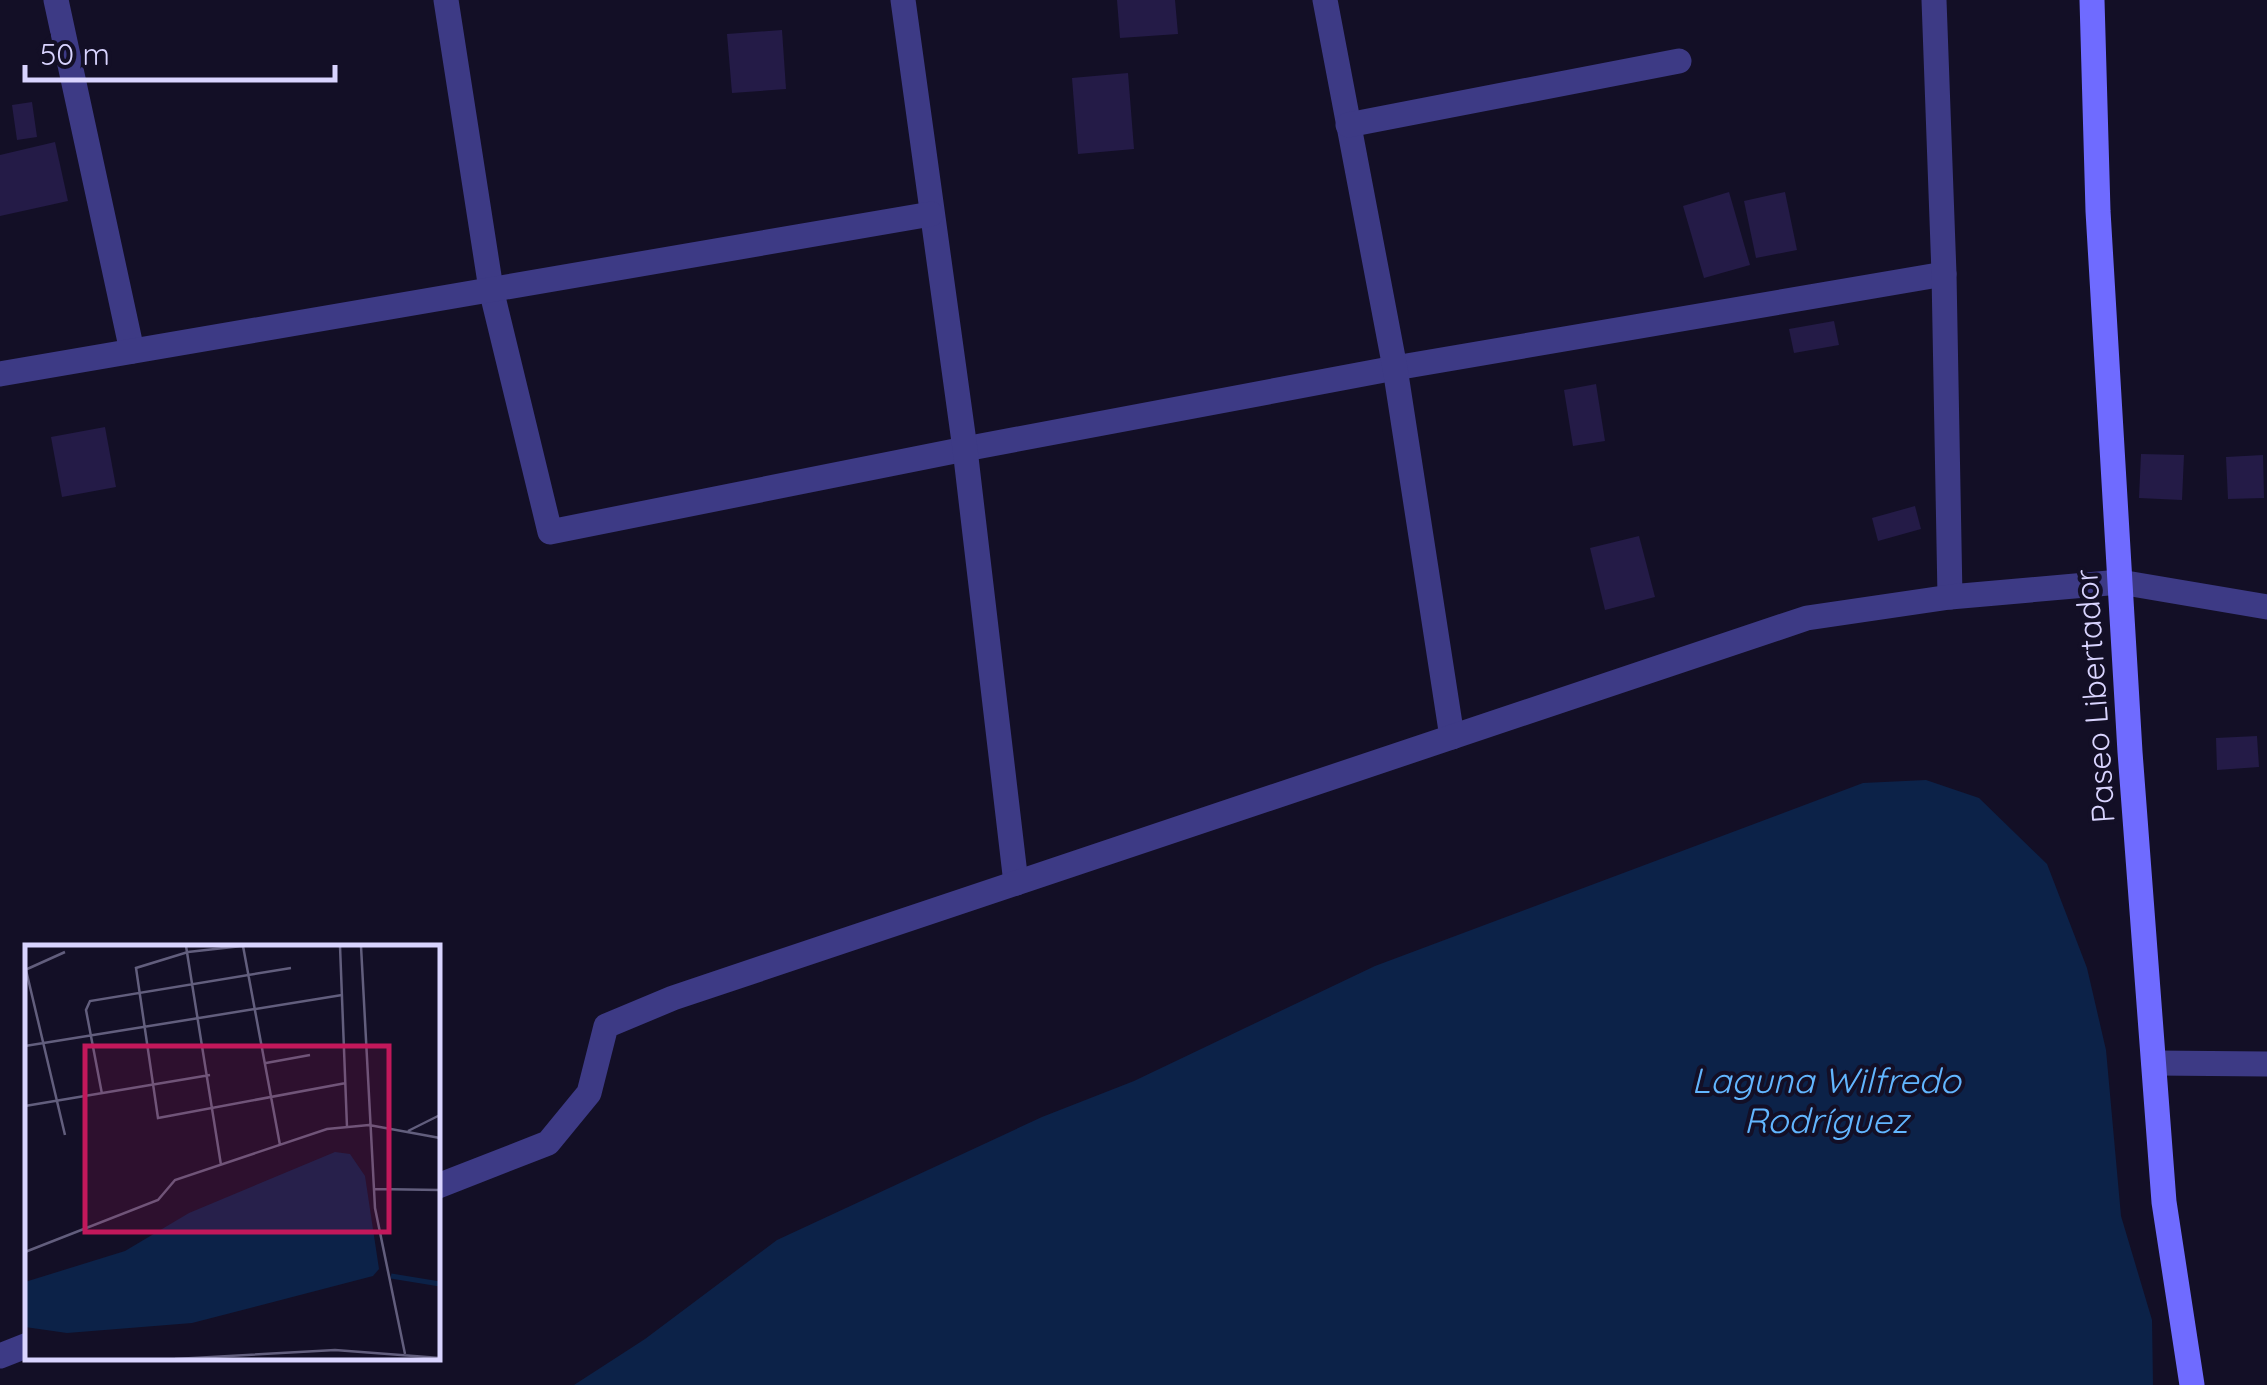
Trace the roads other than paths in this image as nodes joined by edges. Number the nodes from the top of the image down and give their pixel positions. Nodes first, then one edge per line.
1 (56, 0) edge
2 (446, 0) edge
3 (903, 0) edge
4 (1325, 0) edge
5 (1934, 0) edge
6 (2092, 0) edge
7 (1679, 61) dead end
8 (1348, 124) junction
9 (931, 214) junction
10 (1944, 274) junction
11 (491, 289) junction
12 (132, 352) junction
13 (1396, 368) junction
14 (0, 374) edge
15 (965, 449) junction
16 (2120, 582) junction
17 (1950, 597) junction
18 (2267, 606) edge
19 (1452, 737) junction
20 (1016, 883) junction
21 (2154, 1062) junction
22 (2267, 1064) edge
23 (440, 1185) edge
24 (25, 1347) edge
25 (0, 1356) edge
26 (2192, 1385) edge

1 - 12 street
2 - 11 street
3 - 9 street
4 - 8 street
5 - 10 street
6 - 16 main road, Paseo Libertador
7 - 8 street
8 - 13 street
9 - 11 street
9 - 15 street
10 - 13 street
10 - 17 street
11 - 12 street
11 - 15 street
12 - 14 street
13 - 15 street
13 - 19 street
15 - 20 street
16 - 17 street
16 - 18 street
16 - 21 main road, Paseo Libertador
17 - 19 street
19 - 20 street
20 - 23 street
21 - 22 street
21 - 26 main road, Paseo Libertador
24 - 25 street

